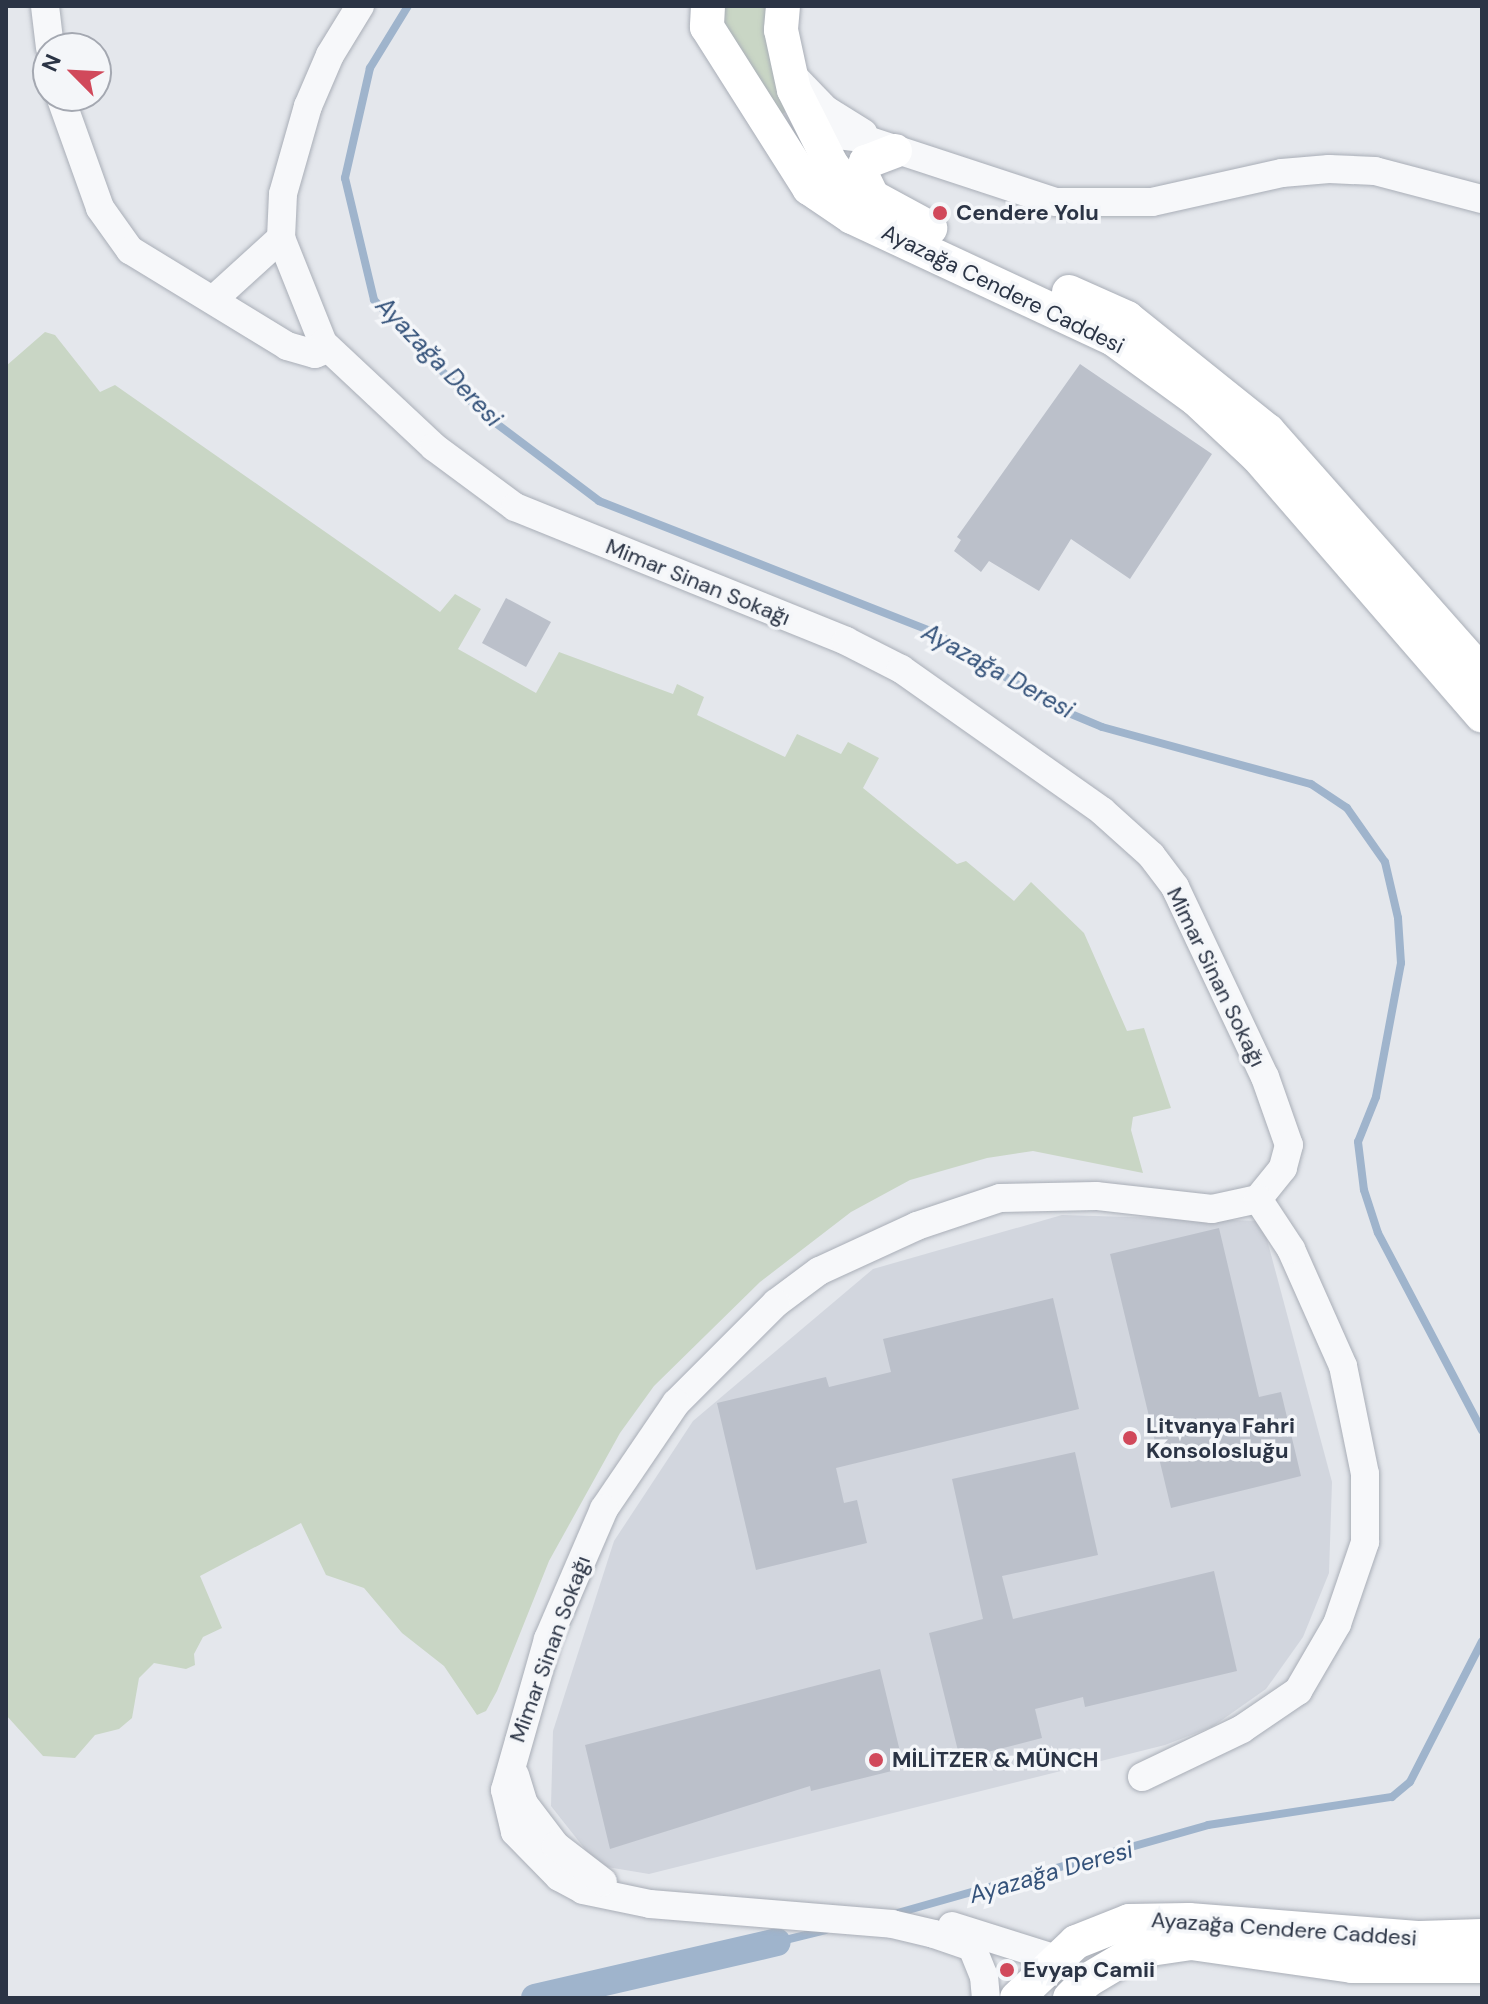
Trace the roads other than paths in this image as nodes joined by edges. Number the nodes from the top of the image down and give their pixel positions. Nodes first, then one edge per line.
1 (45, 6) edge
2 (360, 6) edge
3 (783, 6) edge
4 (702, 13) edge
5 (48, 32) edge
6 (788, 67) junction
7 (66, 112) edge
8 (769, 128) junction
9 (813, 132) junction
10 (895, 151) junction
11 (873, 198) junction
12 (1482, 199) edge
13 (281, 238) junction
14 (214, 299) junction
15 (328, 349) junction
16 (1482, 673) edge
17 (1482, 716) edge
18 (1258, 1199) junction
19 (1142, 1777) dead end
20 (936, 1928) junction
21 (1482, 1936) edge
22 (1056, 1959) junction
23 (1482, 1966) edge
24 (986, 1998) edge
25 (1017, 1998) edge
26 (1070, 1998) edge

1 - 5 street
2 - 13 street, Mimar Sinan Sokağı
3 - 6 main road, Ayazağa Cendere Caddesi
4 - 8 main road, Ayazağa Cendere Caddesi
6 - 9 main road, Ayazağa Cendere Caddesi
6 - 10 street
7 - 14 street
8 - 9 main road
8 - 17 main road, Ayazağa Cendere Caddesi
9 - 10 street
9 - 11 main road, Ayazağa Cendere Caddesi
10 - 11 main road
10 - 12 street
11 - 16 main road, Ayazağa Cendere Caddesi
13 - 14 street
13 - 15 street, Mimar Sinan Sokağı
14 - 15 street
15 - 18 street, Mimar Sinan Sokağı
18 - 19 street
18 - 20 street, Mimar Sinan Sokağı
20 - 22 street
20 - 24 street
21 - 22 main road, Ayazağa Cendere Caddesi
22 - 25 main road, Ayazağa Cendere Caddesi
23 - 26 main road, Ayazağa Cendere Caddesi

